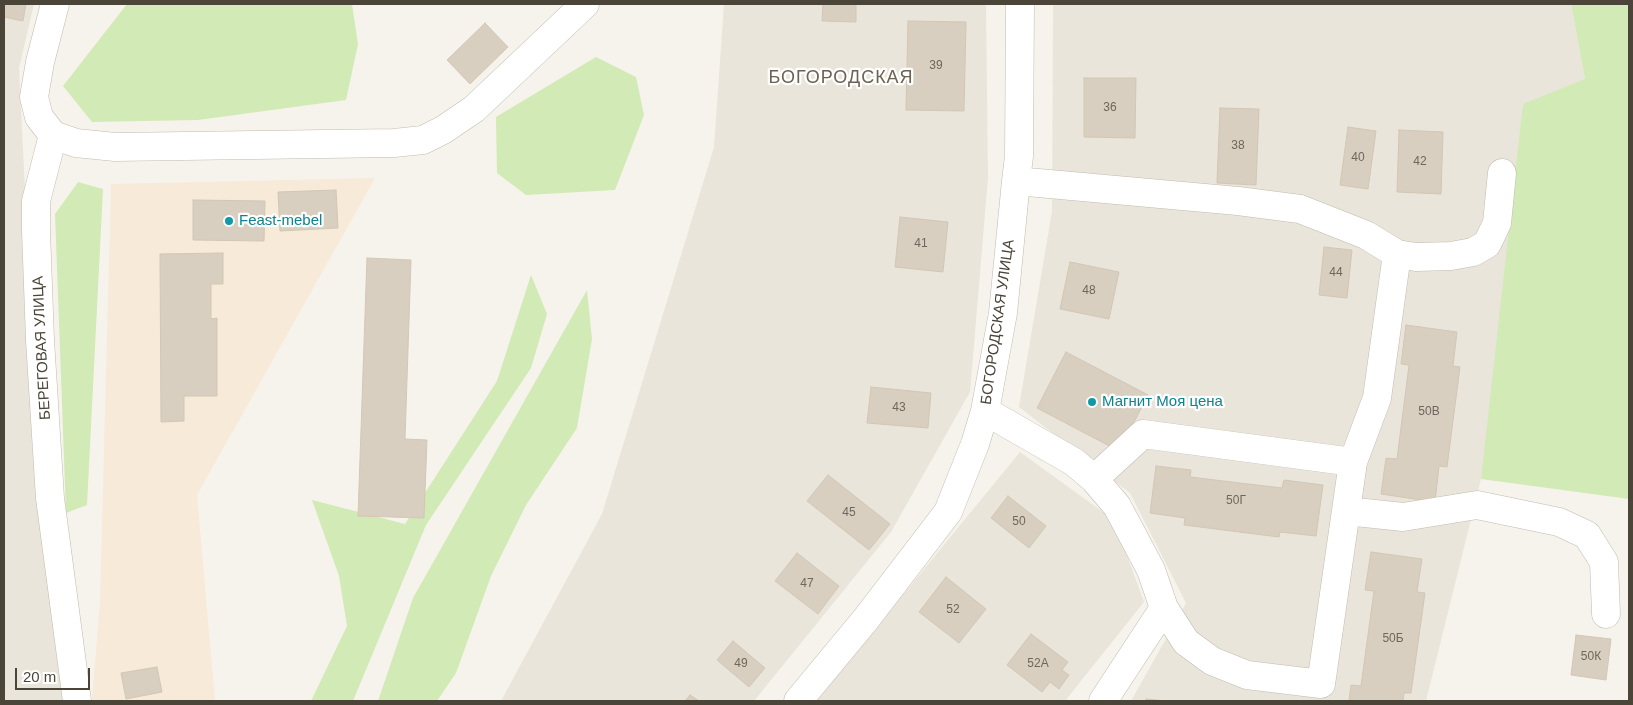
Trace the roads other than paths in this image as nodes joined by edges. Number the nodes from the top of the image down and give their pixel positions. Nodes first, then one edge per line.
1 (55, 4) edge
2 (585, 4) edge
3 (1020, 4) edge
4 (53, 135) junction
5 (1502, 173) dead end
6 (1016, 181) junction
7 (1397, 254) junction
8 (985, 411) junction
9 (1353, 462) junction
10 (1094, 478) junction
11 (1346, 511) junction
12 (1164, 608) junction
13 (1606, 614) dead end
14 (77, 701) edge
15 (798, 701) edge
16 (1103, 701) edge

1 - 4 street
2 - 4 street
3 - 6 street, БОГОРОДСКАЯ УЛИЦА
4 - 14 street, БЕРЕГОВАЯ УЛИЦА
5 - 7 street
6 - 7 street
6 - 8 street, БОГОРОДСКАЯ УЛИЦА
7 - 9 street
8 - 10 street
8 - 15 street, БОГОРОДСКАЯ УЛИЦА
9 - 10 street
9 - 11 street
10 - 12 street
11 - 12 street
11 - 13 street
12 - 16 street

